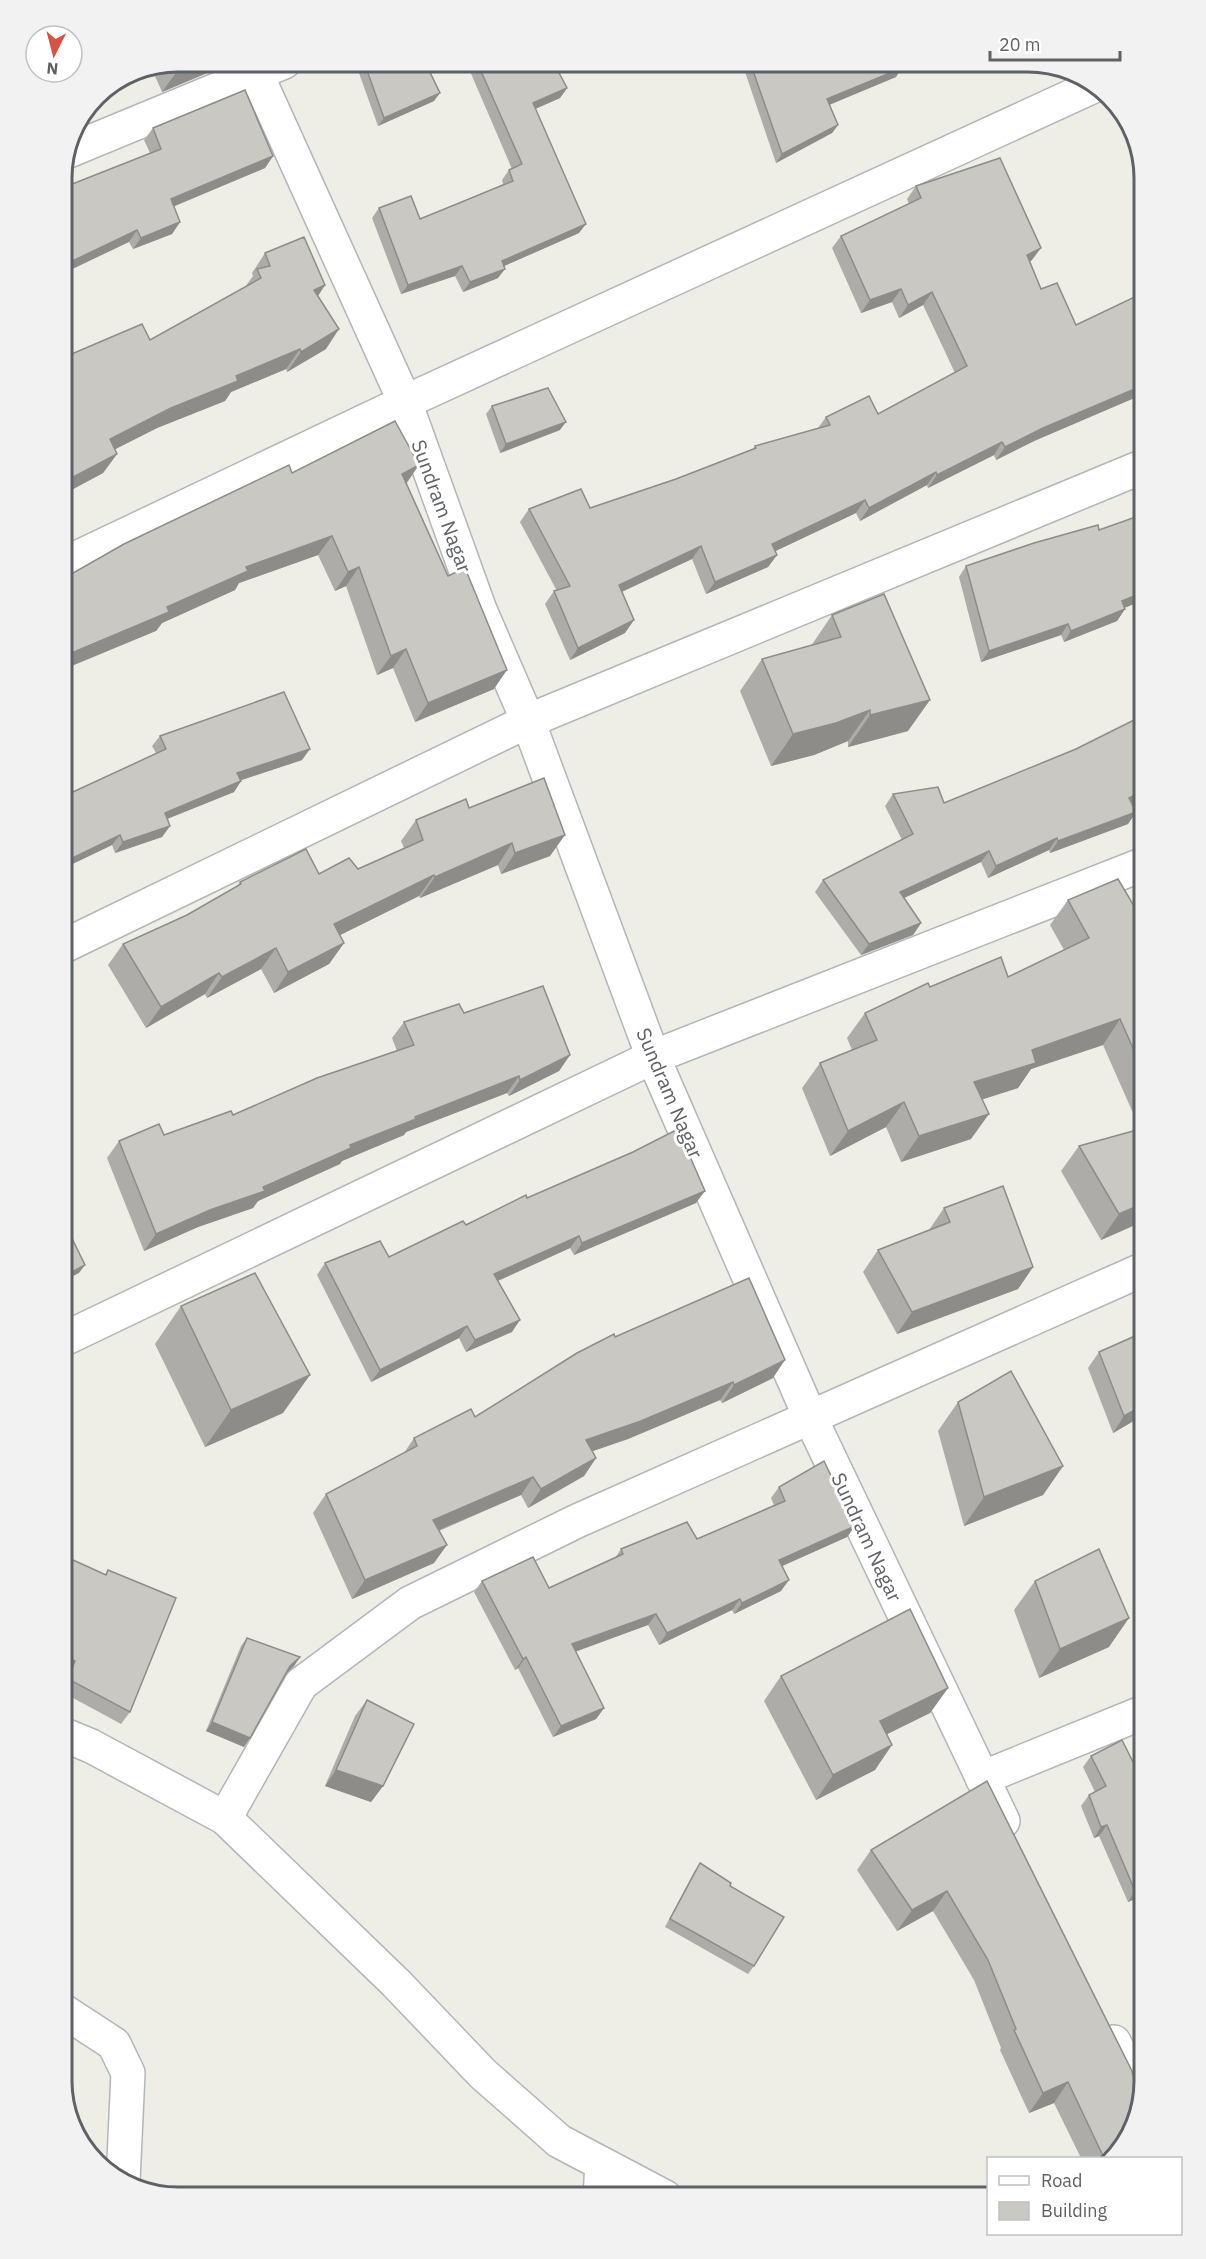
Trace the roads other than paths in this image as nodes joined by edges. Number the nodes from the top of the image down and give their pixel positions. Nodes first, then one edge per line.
1 (250, 72) edge
2 (267, 72) edge
3 (1086, 90) edge
4 (77, 147) edge
5 (405, 402) junction
6 (1134, 470) edge
7 (72, 560) edge
8 (528, 721) junction
9 (1134, 868) edge
10 (72, 942) edge
11 (653, 1057) junction
12 (1134, 1273) edge
13 (72, 1335) edge
14 (810, 1418) junction
15 (1134, 1716) edge
16 (72, 1738) edge
17 (981, 1778) junction
18 (225, 1818) junction
19 (1019, 1852) edge
20 (1099, 2012) edge
21 (72, 2017) edge
22 (1134, 2081) edge
23 (602, 2164) junction
24 (123, 2172) edge
25 (601, 2187) edge
26 (646, 2187) edge

1 - 4 street
2 - 5 street, Sundram Nagar
3 - 5 street
5 - 7 street
5 - 8 street, Sundram Nagar
6 - 8 street
8 - 10 street
8 - 11 street, Sundram Nagar
9 - 11 street
11 - 13 street
11 - 14 street, Sundram Nagar
12 - 14 street
14 - 17 street, Sundram Nagar
14 - 18 street
15 - 17 street
16 - 18 street
17 - 19 street, Sundram Nagar
18 - 23 street
20 - 22 street
21 - 24 street
23 - 25 street
23 - 26 street

